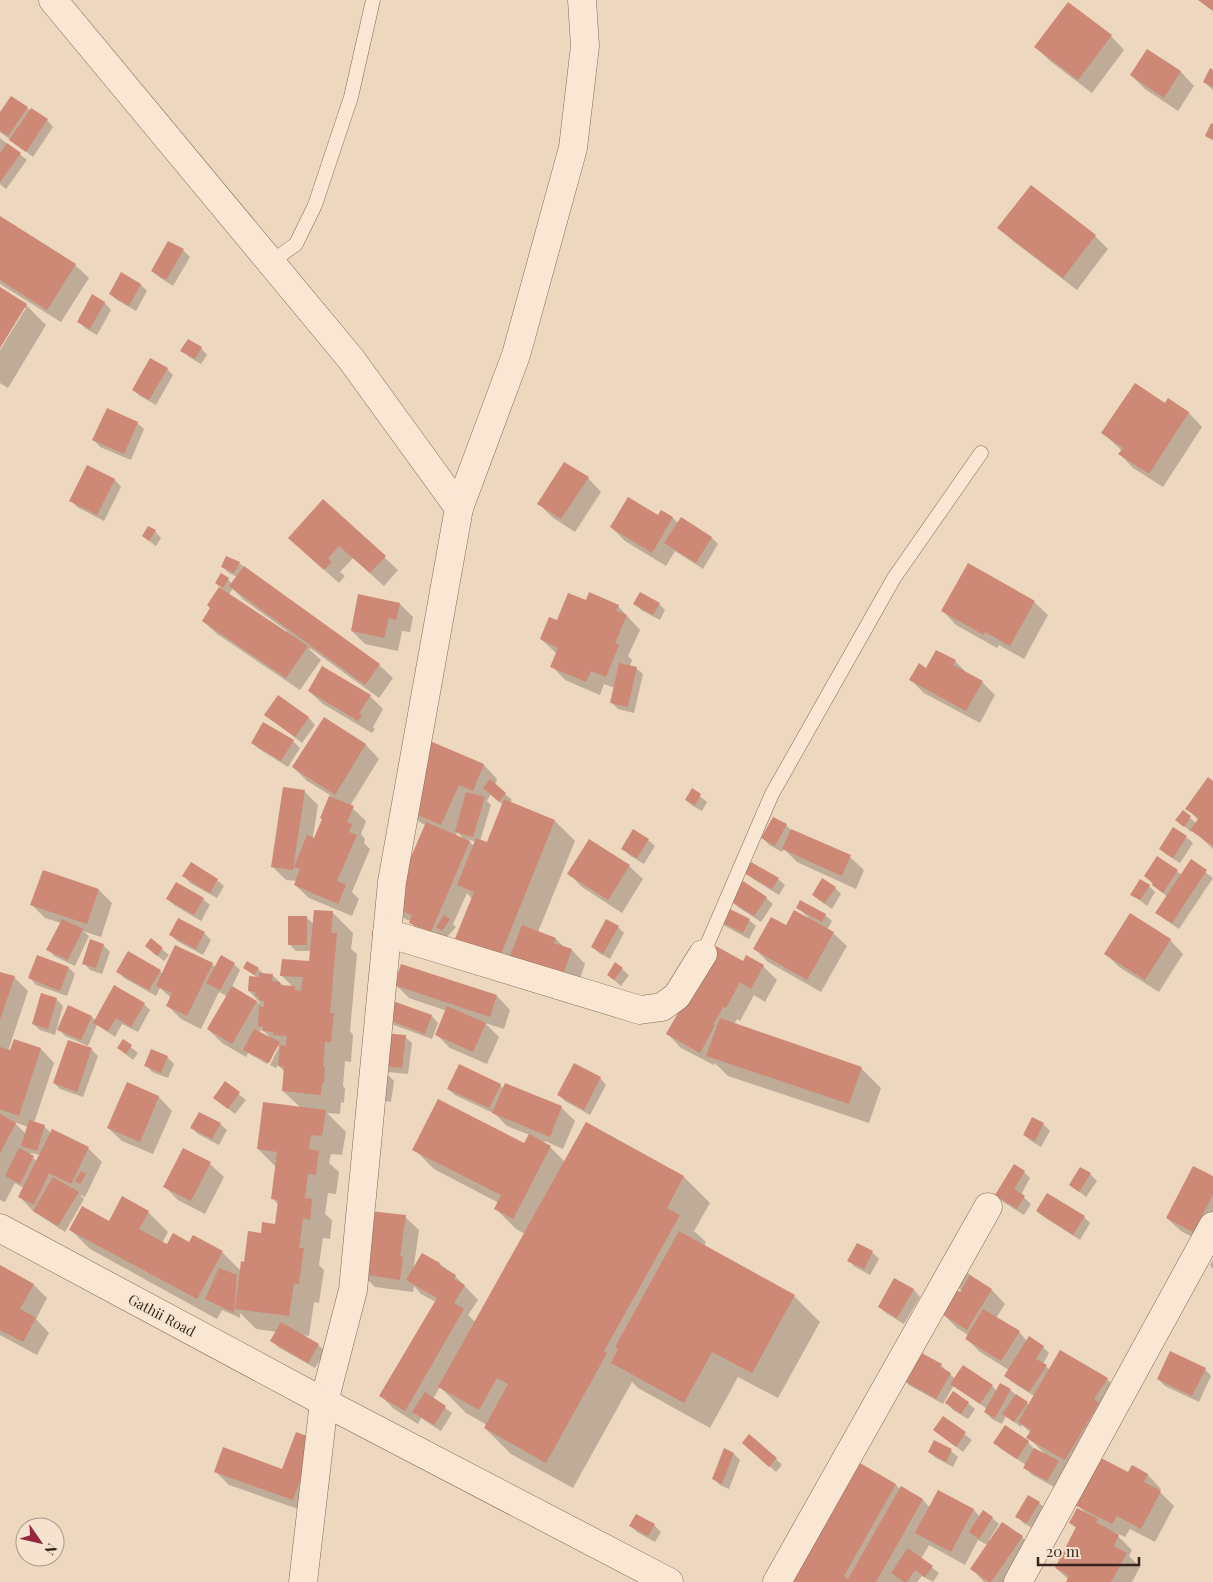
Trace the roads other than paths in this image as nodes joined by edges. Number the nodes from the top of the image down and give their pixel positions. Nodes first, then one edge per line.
1 (53, 0) edge
2 (373, 0) edge
3 (582, 0) edge
4 (271, 262) junction
5 (981, 454) dead end
6 (459, 508) junction
7 (387, 933) junction
8 (703, 954) joint
9 (988, 1207) dead end
10 (1213, 1226) edge
11 (0, 1228) edge
12 (324, 1402) junction
13 (303, 1582) edge
14 (669, 1582) edge
15 (777, 1582) edge
16 (1018, 1582) edge

1 - 4 street
2 - 4 lane
3 - 6 street
4 - 6 street
5 - 8 lane
6 - 7 street
7 - 8 street
7 - 12 street
9 - 15 street
10 - 16 street
11 - 12 street, Gathii Road
12 - 13 street
12 - 14 street, Gathii Road

